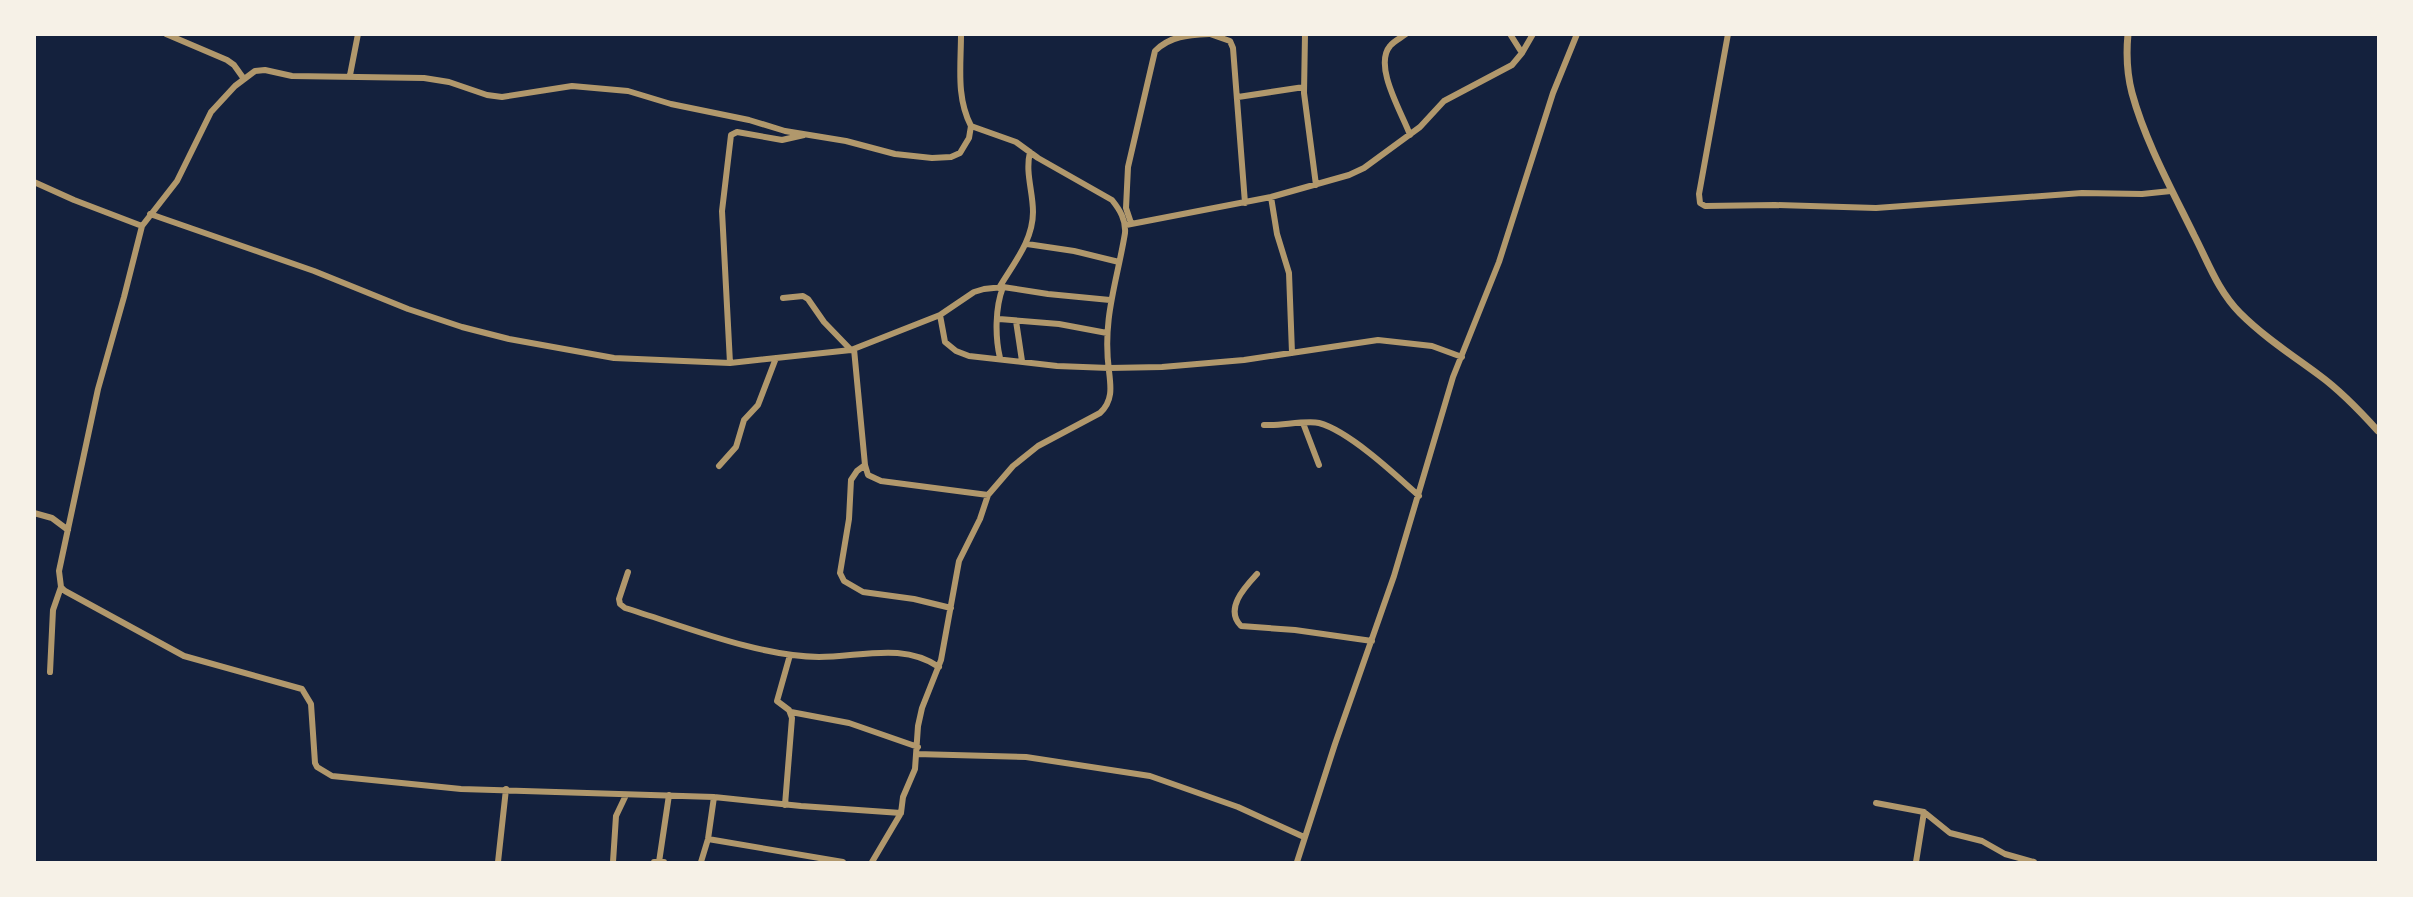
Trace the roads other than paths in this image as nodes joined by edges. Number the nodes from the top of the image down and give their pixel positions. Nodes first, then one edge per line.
1 (166, 34) edge
2 (358, 34) edge
3 (961, 34) edge
4 (1210, 34) edge
5 (1305, 34) edge
6 (1406, 34) edge
7 (1510, 34) edge
8 (1533, 34) edge
9 (1577, 34) edge
10 (1728, 34) edge
11 (2128, 34) edge
12 (1522, 53) junction
13 (350, 75) junction
14 (244, 79) junction
15 (1304, 87) junction
16 (1238, 97) junction
17 (971, 126) junction
18 (805, 135) junction
19 (1410, 135) junction
20 (1030, 152) junction
21 (34, 182) edge
22 (1316, 185) junction
23 (2171, 191) junction
24 (1271, 197) junction
25 (1245, 203) junction
26 (150, 214) junction
27 (1128, 224) junction
28 (142, 226) junction
29 (1027, 244) junction
30 (1119, 262) junction
31 (1001, 288) junction
32 (783, 298) dead end
33 (1110, 300) junction
34 (940, 315) junction
35 (999, 319) junction
36 (1016, 321) junction
37 (1107, 333) junction
38 (852, 350) junction
39 (1292, 353) junction
40 (1462, 357) junction
41 (776, 358) junction
42 (1000, 358) junction
43 (1022, 361) junction
44 (730, 363) junction
45 (1109, 368) junction
46 (1303, 423) junction
47 (1264, 425) dead end
48 (2379, 431) edge
49 (865, 465) junction
50 (1319, 465) dead end
51 (718, 466) dead end
52 (988, 495) junction
53 (1419, 496) junction
54 (34, 513) edge
55 (68, 530) junction
56 (628, 572) dead end
57 (1257, 574) dead end
58 (61, 587) junction
59 (951, 608) junction
60 (1372, 640) junction
61 (790, 655) junction
62 (939, 667) junction
63 (50, 672) dead end
64 (791, 712) junction
65 (917, 750) junction
66 (506, 789) junction
67 (626, 795) junction
68 (669, 795) junction
69 (714, 796) junction
70 (1876, 803) dead end
71 (785, 804) junction
72 (1924, 812) junction
73 (901, 813) junction
74 (1304, 837) junction
75 (708, 839) junction
76 (498, 862) edge
77 (613, 862) edge
78 (654, 862) edge
79 (659, 862) edge
80 (664, 862) edge
81 (701, 862) edge
82 (843, 862) edge
83 (872, 862) edge
84 (1297, 862) edge
85 (1916, 862) edge
86 (2034, 862) edge

1 - 14 street
2 - 13 street
3 - 17 street
4 - 16 street
4 - 27 street
5 - 15 street
6 - 19 street
7 - 12 street
8 - 12 street
9 - 40 street
10 - 23 street
11 - 23 street
12 - 19 street
13 - 14 street
13 - 18 street
14 - 26 street
15 - 16 street
15 - 22 street
16 - 25 street
17 - 18 street
17 - 20 street
18 - 44 street
19 - 22 street
20 - 27 street
20 - 29 street
21 - 28 street
22 - 24 street
23 - 48 street
24 - 25 street
24 - 39 street
25 - 27 street
26 - 28 street
26 - 44 street
27 - 30 street
28 - 55 street
29 - 30 street
29 - 31 street
30 - 33 street
31 - 33 street
31 - 34 street
31 - 35 street
32 - 38 street
33 - 37 street
34 - 38 street
34 - 42 street
35 - 36 street
35 - 42 street
36 - 37 street
36 - 43 street
37 - 45 street
38 - 41 street
38 - 49 street
39 - 40 street
39 - 45 street
40 - 53 street
41 - 44 street
41 - 51 street
42 - 43 street
43 - 45 street
45 - 52 street
46 - 47 street
46 - 50 street
46 - 53 street
49 - 52 street
49 - 59 street
52 - 59 street
53 - 60 street
54 - 55 street
55 - 58 street
56 - 61 street
57 - 60 street
58 - 63 street
58 - 66 street
59 - 62 street
60 - 74 street
61 - 62 street
61 - 64 street
62 - 65 street
64 - 65 street
64 - 71 street
65 - 73 street
65 - 74 street
66 - 67 street
66 - 76 street
67 - 68 street
67 - 77 street
68 - 69 street
68 - 79 street
69 - 71 street
69 - 75 street
70 - 72 street
71 - 73 street
72 - 85 street
72 - 86 street
73 - 83 street
74 - 84 street
75 - 81 street
75 - 82 street
78 - 79 street
79 - 80 street

